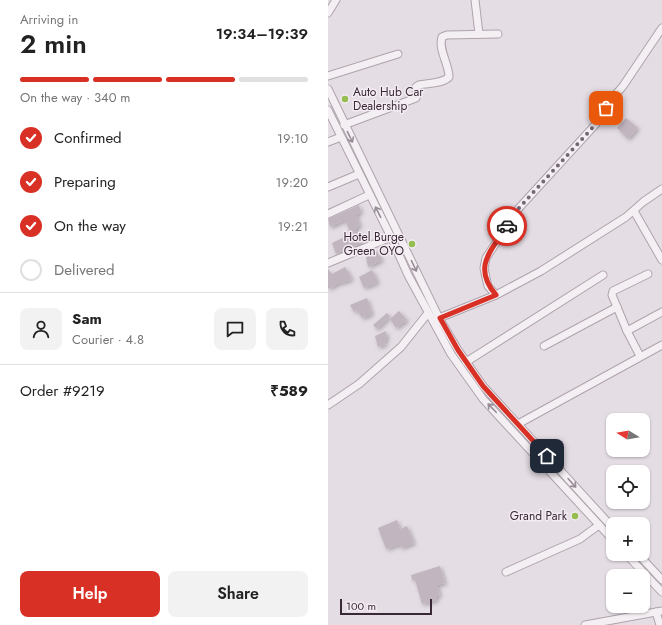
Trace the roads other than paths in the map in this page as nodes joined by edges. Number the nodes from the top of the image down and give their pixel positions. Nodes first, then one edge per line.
1 (335, 0) edge
2 (475, 0) edge
3 (328, 4) edge
4 (328, 13) edge
5 (662, 28) edge
6 (479, 34) junction
7 (498, 34) dead end
8 (398, 54) dead end
9 (328, 76) edge
10 (328, 89) edge
11 (328, 110) edge
12 (344, 125) junction
13 (341, 137) junction
14 (328, 142) edge
15 (359, 174) junction
16 (328, 187) edge
17 (662, 189) edge
18 (369, 194) junction
19 (634, 211) junction
20 (328, 214) edge
21 (391, 237) junction
22 (662, 260) edge
23 (328, 263) edge
24 (648, 274) dead end
25 (602, 275) dead end
26 (496, 295) junction
27 (616, 307) junction
28 (662, 312) edge
29 (428, 313) junction
30 (440, 318) junction
31 (627, 331) junction
32 (662, 345) edge
33 (544, 346) dead end
34 (640, 356) junction
35 (466, 362) junction
36 (328, 406) edge
37 (518, 424) junction
38 (606, 520) edge
39 (599, 525) junction
40 (606, 532) edge
41 (633, 561) edge
42 (644, 561) edge
43 (506, 572) dead end
44 (662, 580) edge
45 (662, 592) edge
46 (659, 612) edge
47 (585, 625) edge
48 (660, 625) edge

1 - 3 street
1 - 4 street
2 - 6 street
5 - 26 street
6 - 7 street
6 - 12 street
8 - 9 street
10 - 12 street
11 - 13 street
12 -> 30 street
13 - 14 street
13 - 15 street
15 - 16 street
15 - 18 street
17 - 19 street
18 - 20 street
21 -> 18 street
19 - 22 street
19 - 26 street
21 - 23 street
21 - 29 street
24 - 27 street
25 - 35 street
26 - 30 street
27 - 31 street
27 - 33 street
28 - 31 street
29 - 36 street
39 -> 29 street
30 - 35 street
31 - 34 street
32 - 34 street
34 - 37 street
35 - 37 street
37 -> 38 street
39 - 40 street
39 - 43 street
41 - 45 street
42 - 44 street
46 - 47 street
46 - 48 street

